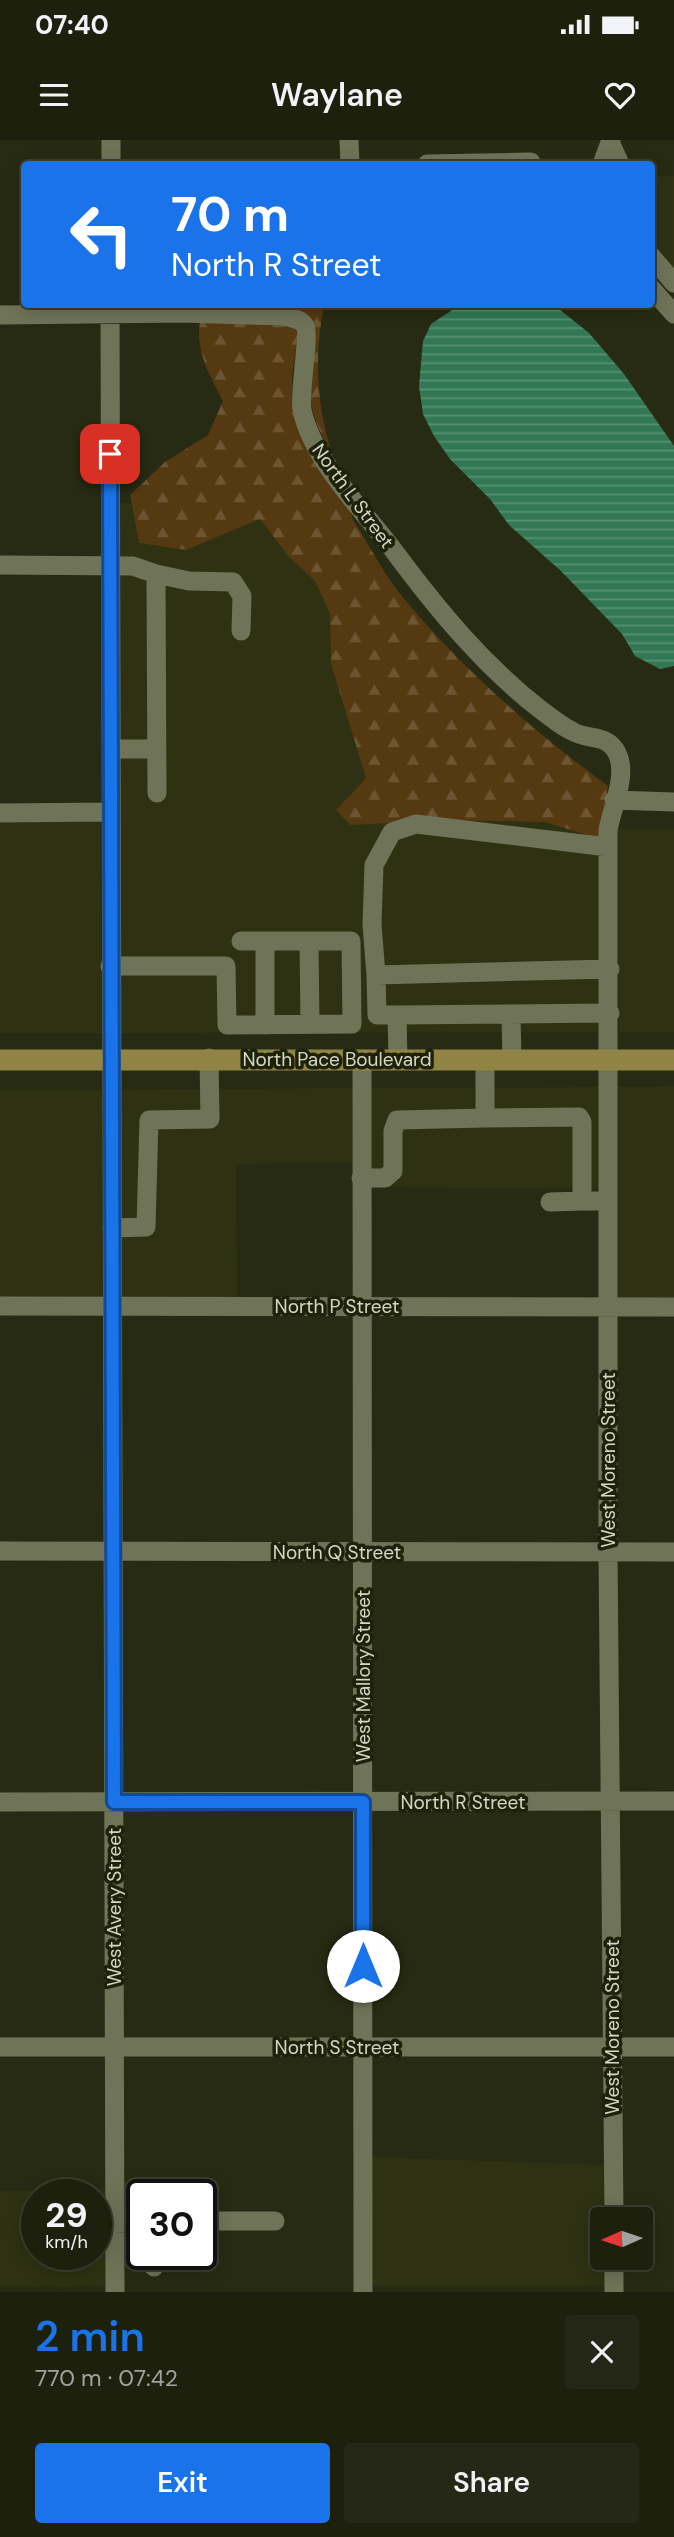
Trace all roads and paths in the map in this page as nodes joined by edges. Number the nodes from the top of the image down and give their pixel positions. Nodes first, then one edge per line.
1 (111, 140) edge
2 (349, 140) edge
3 (610, 141) edge
4 (111, 161) edge
5 (350, 161) edge
6 (603, 161) edge
7 (619, 161) edge
8 (663, 279) edge
9 (110, 310) edge
10 (295, 311) edge
11 (674, 314) edge
12 (0, 315) edge
13 (0, 565) edge
14 (110, 566) junction
15 (156, 574) junction
16 (242, 631) dead end
17 (574, 733) joint
18 (111, 749) junction
19 (156, 749) junction
20 (157, 793) dead end
21 (614, 800) junction
22 (674, 802) edge
23 (110, 812) junction
24 (0, 813) edge
25 (608, 847) junction
26 (241, 941) dead end
27 (265, 941) junction
28 (309, 941) junction
29 (110, 966) junction
30 (610, 969) junction
31 (376, 975) junction
32 (610, 1013) junction
33 (511, 1014) junction
34 (397, 1015) junction
35 (310, 1024) junction
36 (265, 1025) junction
37 (209, 1058) junction
38 (112, 1059) junction
39 (0, 1060) edge
40 (362, 1060) junction
41 (398, 1060) junction
42 (485, 1060) junction
43 (512, 1060) junction
44 (609, 1060) junction
45 (674, 1060) edge
46 (485, 1118) junction
47 (361, 1178) junction
48 (582, 1201) junction
49 (608, 1201) junction
50 (550, 1202) dead end
51 (112, 1228) junction
52 (0, 1306) edge
53 (112, 1306) junction
54 (362, 1306) junction
55 (608, 1307) junction
56 (674, 1307) edge
57 (0, 1551) edge
58 (112, 1551) junction
59 (362, 1552) junction
60 (608, 1552) junction
61 (674, 1552) edge
62 (611, 1801) junction
63 (674, 1801) edge
64 (0, 1802) edge
65 (114, 1802) junction
66 (363, 1802) junction
67 (114, 2047) junction
68 (363, 2047) junction
69 (611, 2047) junction
70 (674, 2047) edge
71 (0, 2048) edge
72 (614, 2207) edge
73 (217, 2221) edge
74 (275, 2221) dead end
75 (126, 2223) edge
76 (114, 2224) junction
77 (614, 2270) edge
78 (114, 2292) edge
79 (363, 2292) edge
80 (614, 2292) edge

1 - 4 street
2 - 5 street
3 - 6 street
3 - 7 street
8 - 11 street
9 - 10 street, North L Street
9 - 12 street, North L Street
9 - 14 street, West Avery Street
10 - 17 street, North L Street
13 - 14 street
14 - 15 street
14 - 18 street, West Avery Street
15 - 16 street
15 - 19 street
17 - 21 street, West Moreno Street
18 - 19 street
18 - 23 street, West Avery Street
19 - 20 street
21 - 22 street
21 - 25 street, West Moreno Street
23 - 24 street
23 - 29 street, West Avery Street
25 - 30 street, West Moreno Street
25 - 31 street
26 - 27 street
27 - 28 street
27 - 36 street
28 - 35 street
28 - 35 street
29 - 36 street
29 - 38 street, West Avery Street
30 - 31 street
30 - 32 street, West Moreno Street
31 - 34 street
32 - 33 street
32 - 44 street, West Moreno Street
33 - 34 street
33 - 43 street
34 - 41 street
35 - 36 street
37 - 38 main road, North Pace Boulevard
37 - 40 main road, North Pace Boulevard
37 - 51 street
38 - 39 main road, North Pace Boulevard
38 - 51 street, West Avery Street
40 - 41 main road, North Pace Boulevard
40 - 47 street, West Mallory Street
41 - 42 main road, North Pace Boulevard
42 - 43 main road, North Pace Boulevard
42 - 46 street
43 - 44 main road, North Pace Boulevard
44 - 45 main road, North Pace Boulevard
44 - 49 street, West Moreno Street
46 - 47 street
46 - 48 street
47 - 54 street, West Mallory Street
48 - 49 street
48 - 50 street
49 - 55 street, West Moreno Street
51 - 53 street, West Avery Street
52 - 53 street, North P Street
53 - 54 street, North P Street
53 - 58 street, West Avery Street
54 - 55 street, North P Street
54 - 59 street, West Mallory Street
55 - 56 street, North P Street
55 - 60 street, West Moreno Street
57 - 58 street, North Q Street
58 - 59 street, North Q Street
58 - 65 street, West Avery Street
59 - 60 street, North Q Street
59 - 66 street, West Mallory Street
60 - 61 street, North Q Street
60 - 62 street, West Moreno Street
62 - 63 street, North R Street
62 - 66 street, North R Street
62 - 69 street, West Moreno Street
64 - 65 street, North R Street
65 - 66 street, North R Street
65 - 67 street, West Avery Street
66 - 68 street, West Mallory Street
67 - 68 street, North S Street
67 - 71 street, North S Street
67 - 76 street, West Avery Street
68 - 69 street, North S Street
68 - 79 street, West Mallory Street
69 - 70 street, North S Street
69 - 72 street, West Moreno Street
73 - 74 street
75 - 76 street
76 - 78 street, West Avery Street
77 - 80 street

